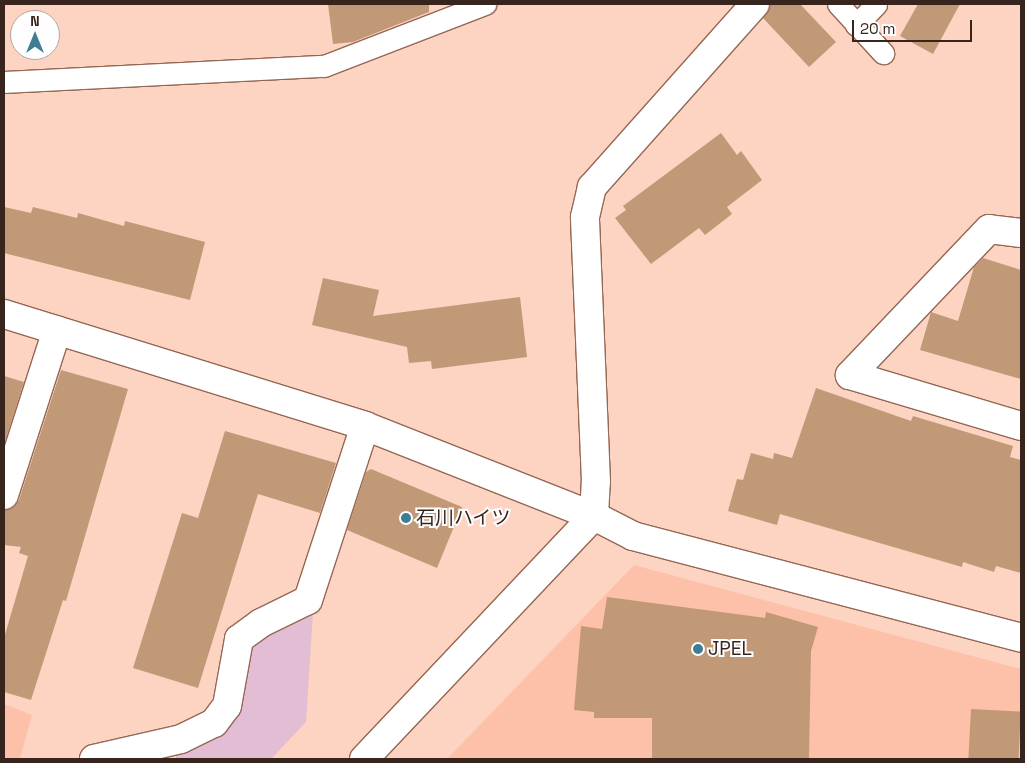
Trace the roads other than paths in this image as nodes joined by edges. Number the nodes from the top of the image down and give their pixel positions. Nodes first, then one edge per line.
1 (485, 4) edge
2 (755, 4) edge
3 (838, 4) edge
4 (876, 4) edge
5 (856, 25) junction
6 (883, 53) dead end
7 (4, 82) edge
8 (1021, 233) edge
9 (4, 314) edge
10 (57, 330) junction
11 (364, 426) junction
12 (1021, 426) edge
13 (4, 495) edge
14 (594, 516) junction
15 (1021, 638) edge
16 (94, 759) edge
17 (364, 759) edge

1 - 7 lane
2 - 14 street
3 - 5 lane
4 - 5 lane
5 - 6 lane
8 - 12 street
9 - 10 street
10 - 11 street
10 - 13 street
11 - 14 street
11 - 16 street
14 - 15 street
14 - 17 street

